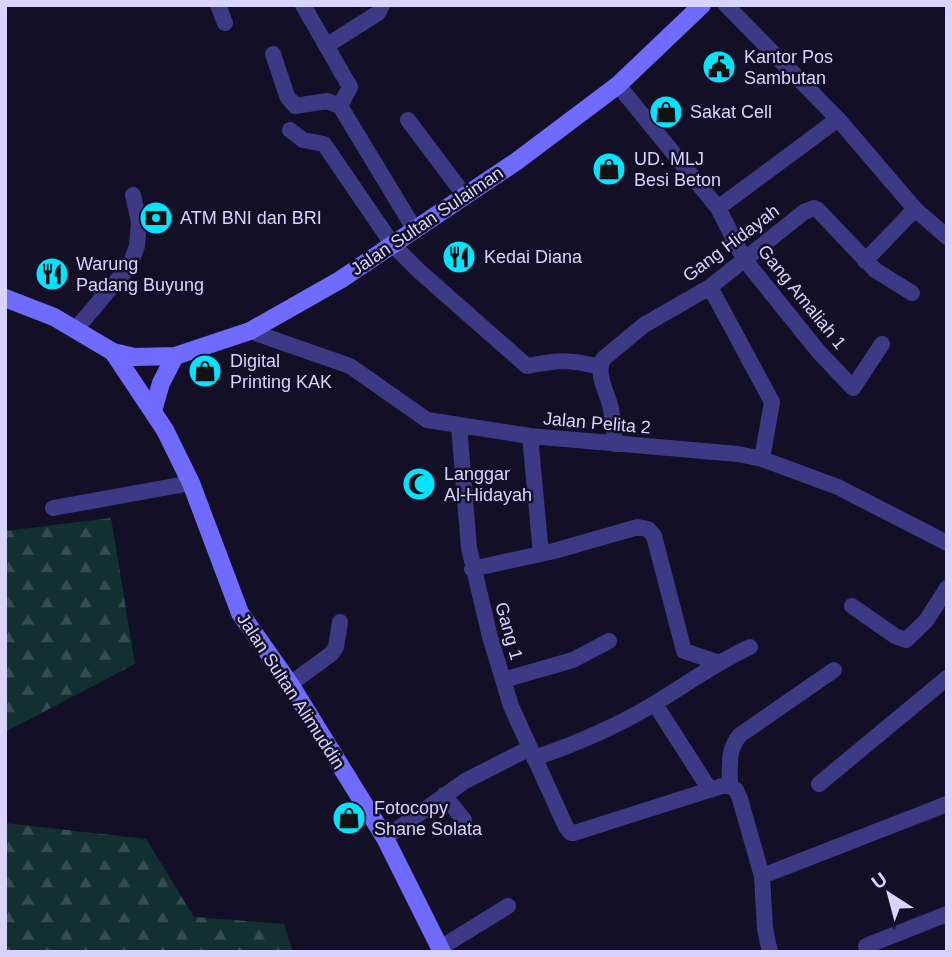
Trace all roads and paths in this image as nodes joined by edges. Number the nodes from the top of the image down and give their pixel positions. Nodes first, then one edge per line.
1 (218, 5) edge
2 (303, 5) edge
3 (382, 5) edge
4 (702, 5) edge
5 (726, 5) edge
6 (226, 23) dead end
7 (326, 47) junction
8 (273, 54) dead end
9 (618, 85) junction
10 (340, 106) junction
11 (838, 118) junction
12 (408, 120) dead end
13 (290, 130) dead end
14 (133, 195) dead end
15 (466, 196) junction
16 (718, 208) junction
17 (915, 209) junction
18 (415, 230) junction
19 (947, 237) edge
20 (393, 245) junction
21 (744, 259) junction
22 (865, 261) junction
23 (710, 287) junction
24 (912, 293) dead end
25 (5, 298) edge
26 (76, 328) junction
27 (250, 331) junction
28 (882, 344) dead end
29 (113, 352) junction
30 (175, 356) junction
31 (600, 367) junction
32 (153, 411) junction
33 (459, 426) junction
34 (530, 436) junction
35 (615, 444) junction
36 (762, 459) junction
37 (191, 483) junction
38 (53, 508) dead end
39 (947, 543) edge
40 (541, 554) junction
41 (472, 569) junction
42 (947, 588) edge
43 (852, 606) dead end
44 (340, 622) dead end
45 (609, 641) dead end
46 (750, 647) dead end
47 (717, 662) junction
48 (834, 670) dead end
49 (947, 678) edge
50 (503, 680) junction
51 (290, 684) junction
52 (655, 704) junction
53 (532, 753) junction
54 (819, 785) dead end
55 (730, 786) junction
56 (710, 790) junction
57 (444, 794) junction
58 (947, 804) edge
59 (464, 821) dead end
60 (385, 838) junction
61 (762, 876) junction
62 (508, 906) dead end
63 (947, 914) edge
64 (441, 950) edge
65 (862, 950) edge
66 (770, 952) edge

1 - 6 street
2 - 7 street
3 - 7 street
4 - 9 main road, Jalan Sultan Sulaiman
5 - 11 street
7 - 10 street
8 - 10 street
9 - 15 main road, Jalan Sultan Sulaiman
9 - 16 street, Gang Amaliah 1
10 - 18 street
11 - 16 street
11 - 17 street
12 - 15 street
13 - 20 street
14 - 26 street
15 - 18 main road, Jalan Sultan Sulaiman
16 - 21 street, Gang Amaliah 1
17 - 19 street
17 - 22 street
18 - 20 main road, Jalan Sultan Sulaiman
20 - 27 main road, Jalan Sultan Sulaiman
20 - 31 street
21 - 22 street, Gang Hidayah
21 - 23 street, Gang Hidayah
21 - 28 street, Gang Amaliah 1
22 - 24 street, Gang Hidayah
23 - 31 street, Gang Hidayah
23 - 36 street
25 - 26 main road
26 - 29 main road
27 - 30 main road, Jalan Sultan Sulaiman
27 - 33 street, Jalan Pelita 2
29 - 30 main road, Jalan Sultan Sulaiman
29 - 32 main road, Jalan Sultan Alimuddin
30 - 32 main road
31 - 35 street
32 - 37 main road, Jalan Sultan Alimuddin
33 - 34 street, Jalan Pelita 2
33 - 41 street, Gang 1
34 - 35 street, Jalan Pelita 2
34 - 40 street
35 - 36 street, Jalan Pelita 2
36 - 39 street, Jalan Pelita 2
37 - 38 street
37 - 51 main road, Jalan Sultan Alimuddin
40 - 41 street
40 - 47 street
41 - 50 street, Gang 1
42 - 43 street
44 - 51 street
45 - 50 street
46 - 47 street
47 - 52 street
48 - 55 street
49 - 54 street
50 - 53 street, Gang 1
51 - 60 main road, Jalan Sultan Alimuddin
52 - 53 street
52 - 56 street
53 - 56 street, Gang 1
53 - 57 street
55 - 56 street
55 - 61 street
57 - 59 street
57 - 60 street
58 - 61 street
60 - 64 main road, Jalan Sultan Alimuddin
61 - 66 street
62 - 64 street
63 - 65 street

